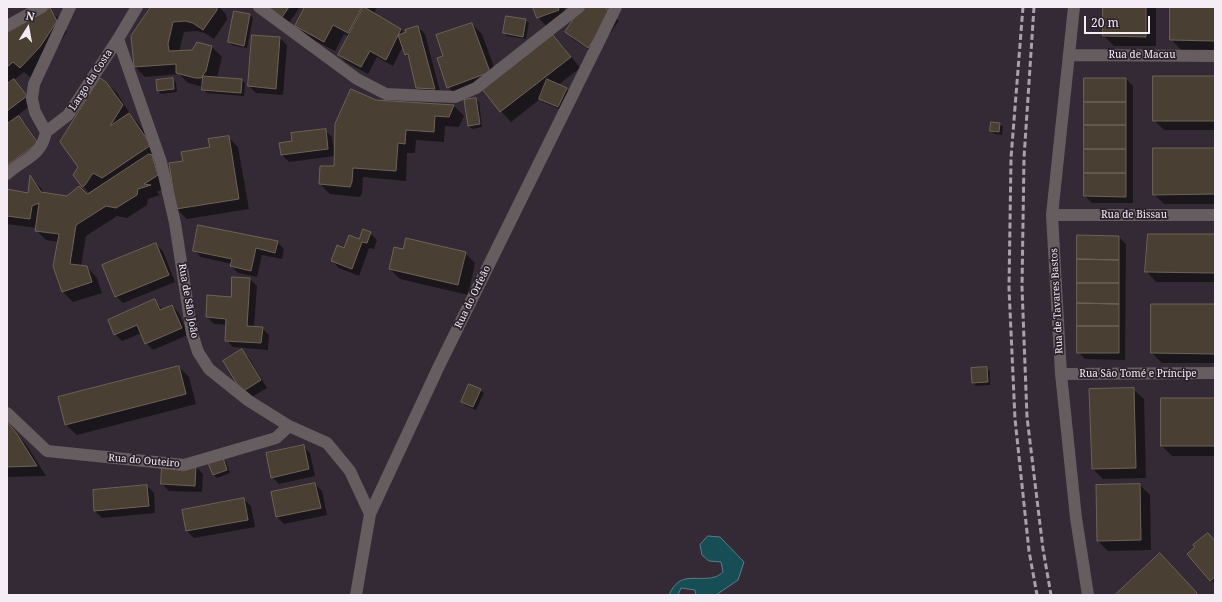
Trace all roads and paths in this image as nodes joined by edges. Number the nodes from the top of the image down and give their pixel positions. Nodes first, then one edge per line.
1 (42, 7) edge
2 (70, 7) edge
3 (137, 7) edge
4 (259, 7) edge
5 (579, 7) edge
6 (616, 7) edge
7 (1074, 7) edge
8 (7, 26) edge
9 (118, 39) junction
10 (1069, 55) junction
11 (1215, 56) edge
12 (46, 132) junction
13 (7, 174) edge
14 (1052, 215) junction
15 (1215, 215) edge
16 (1215, 373) edge
17 (1061, 374) junction
18 (7, 413) edge
19 (289, 426) junction
20 (370, 514) junction
21 (356, 595) edge
22 (1088, 595) edge

1 - 8 street
2 - 12 street
3 - 9 street, Largo da Costa
4 - 5 street
6 - 20 street, Rua do Orfeão
7 - 10 street, Rua de Tavares Bastos
9 - 12 street, Largo da Costa
9 - 19 street, Rua de São João
10 - 11 street, Rua de Macau
10 - 14 street, Rua de Tavares Bastos
12 - 13 street
14 - 15 street, Rua de Bissau
14 - 17 street, Rua de Tavares Bastos
16 - 17 street, Rua São Tomé e Príncipe
17 - 22 street, Rua de Tavares Bastos
18 - 19 street, Rua do Outeiro
19 - 20 street, Rua de São João
20 - 21 street, Rua do Orfeão

